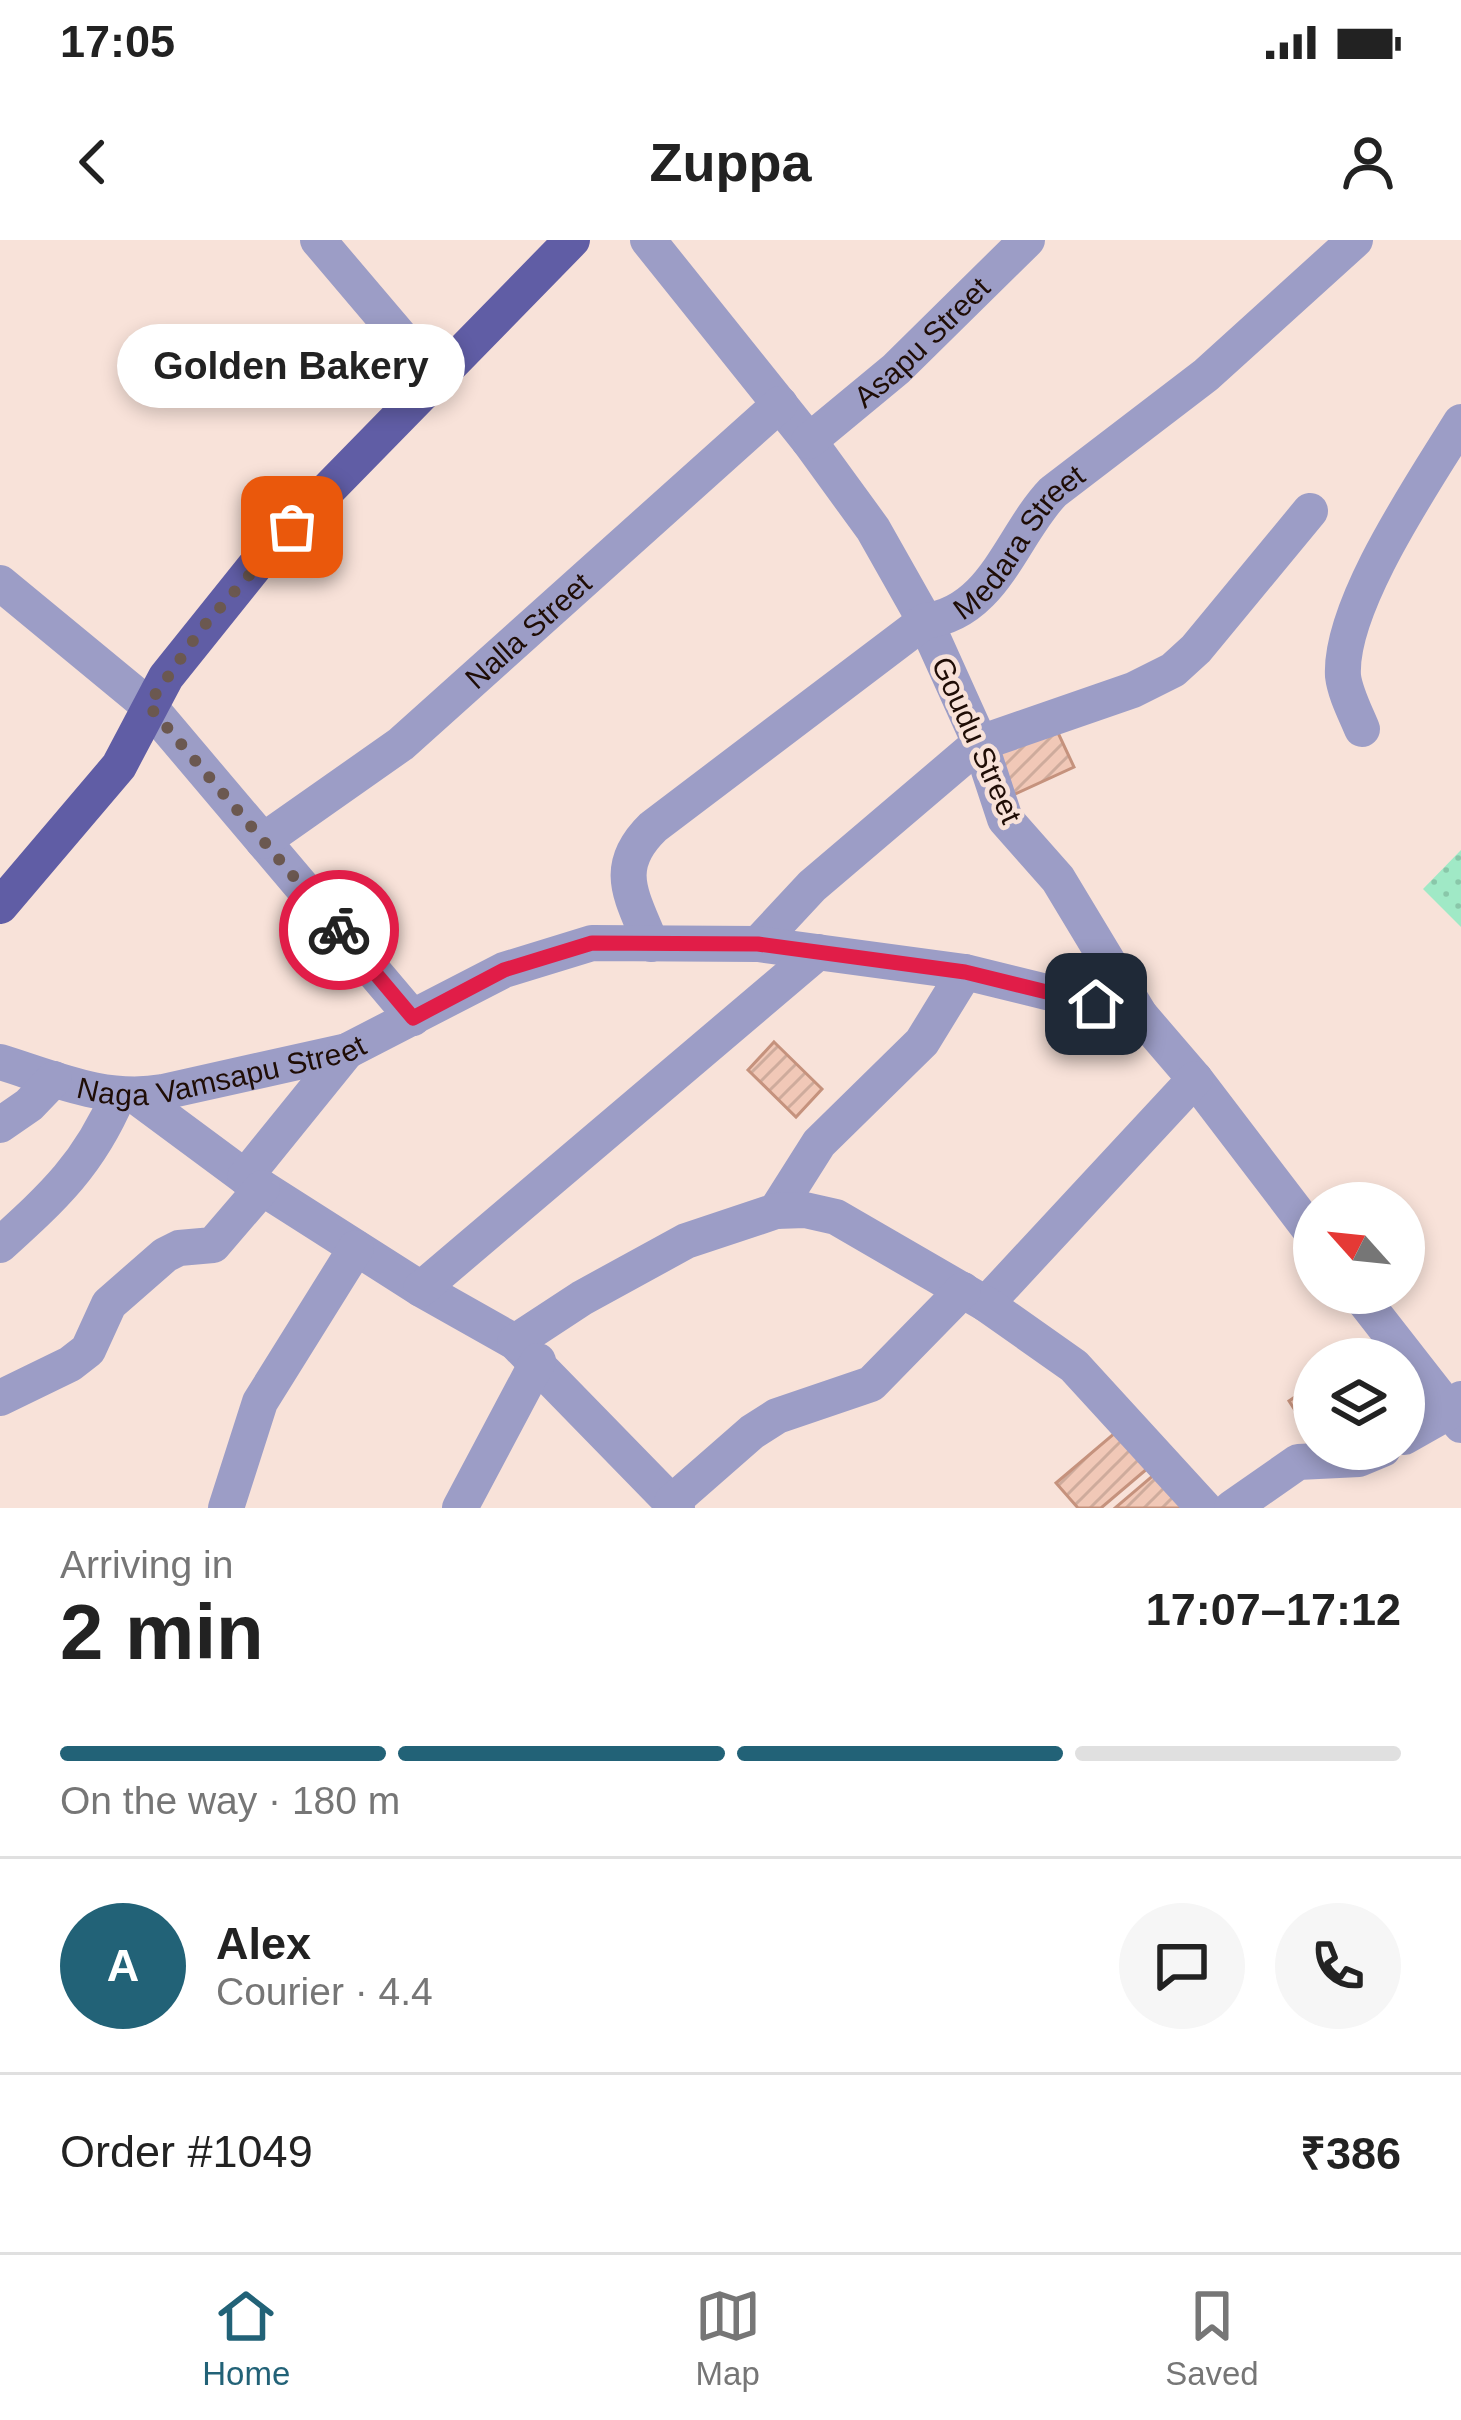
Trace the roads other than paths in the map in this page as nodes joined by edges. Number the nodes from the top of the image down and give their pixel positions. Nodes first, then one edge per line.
1 (318, 240) edge
2 (572, 240) edge
3 (648, 240) edge
4 (1028, 240) edge
5 (1354, 240) edge
6 (436, 379) junction
7 (780, 404) junction
8 (1461, 422) edge
9 (809, 441) junction
10 (1310, 511) dead end
11 (0, 583) edge
12 (925, 621) junction
13 (148, 705) junction
14 (1362, 729) dead end
15 (980, 742) junction
16 (263, 841) junction
17 (0, 906) edge
18 (651, 944) junction
19 (758, 944) junction
20 (818, 952) junction
21 (965, 972) junction
22 (1140, 1015) junction
23 (413, 1018) junction
24 (347, 1051) junction
25 (0, 1062) edge
26 (1195, 1078) junction
27 (54, 1079) junction
28 (128, 1096) junction
29 (0, 1124) edge
30 (254, 1182) junction
31 (1293, 1207) edge
32 (776, 1210) junction
33 (0, 1245) edge
34 (356, 1248) junction
35 (421, 1289) junction
36 (975, 1297) junction
37 (1375, 1314) edge
38 (526, 1351) junction
39 (0, 1398) edge
40 (1457, 1412) edge
41 (1425, 1427) edge
42 (1293, 1465) edge
43 (674, 1505) edge
44 (226, 1508) edge
45 (460, 1508) edge
46 (1204, 1508) edge
47 (1232, 1508) edge

1 - 6 street
2 - 6 main road
3 - 7 street, Goudu Street
4 - 9 street, Asapu Street
5 - 12 street, Medara Street
6 - 13 main road
7 - 9 street, Goudu Street
7 - 16 street, Nalla Street
8 - 14 street
9 - 12 street, Goudu Street
10 - 15 street
11 - 13 street
12 - 15 street, Goudu Street
12 - 18 street, Medara Street
13 - 16 street
13 - 17 main road
15 - 19 street
15 - 22 street, Goudu Street
16 - 23 street
18 - 19 street, Naga Vamsapu Street
18 - 23 street, Naga Vamsapu Street
19 - 20 street, Naga Vamsapu Street
20 - 21 street, Naga Vamsapu Street
20 - 35 street
21 - 22 street, Naga Vamsapu Street
21 - 32 street
22 - 26 street, Goudu Street
23 - 24 street, Naga Vamsapu Street
24 - 28 street, Naga Vamsapu Street
24 - 30 street
25 - 27 street, Naga Vamsapu Street
26 - 31 street, Goudu Street
26 - 36 street
27 - 28 street, Naga Vamsapu Street
27 - 29 street
28 - 30 street
28 - 33 street
30 - 34 street
30 - 39 street
32 - 36 street
32 - 38 street
34 - 35 street
34 - 44 street
35 - 38 street
36 - 43 street
36 - 46 street
37 - 40 street
38 - 43 street
38 - 45 street
40 - 41 street
42 - 47 street

